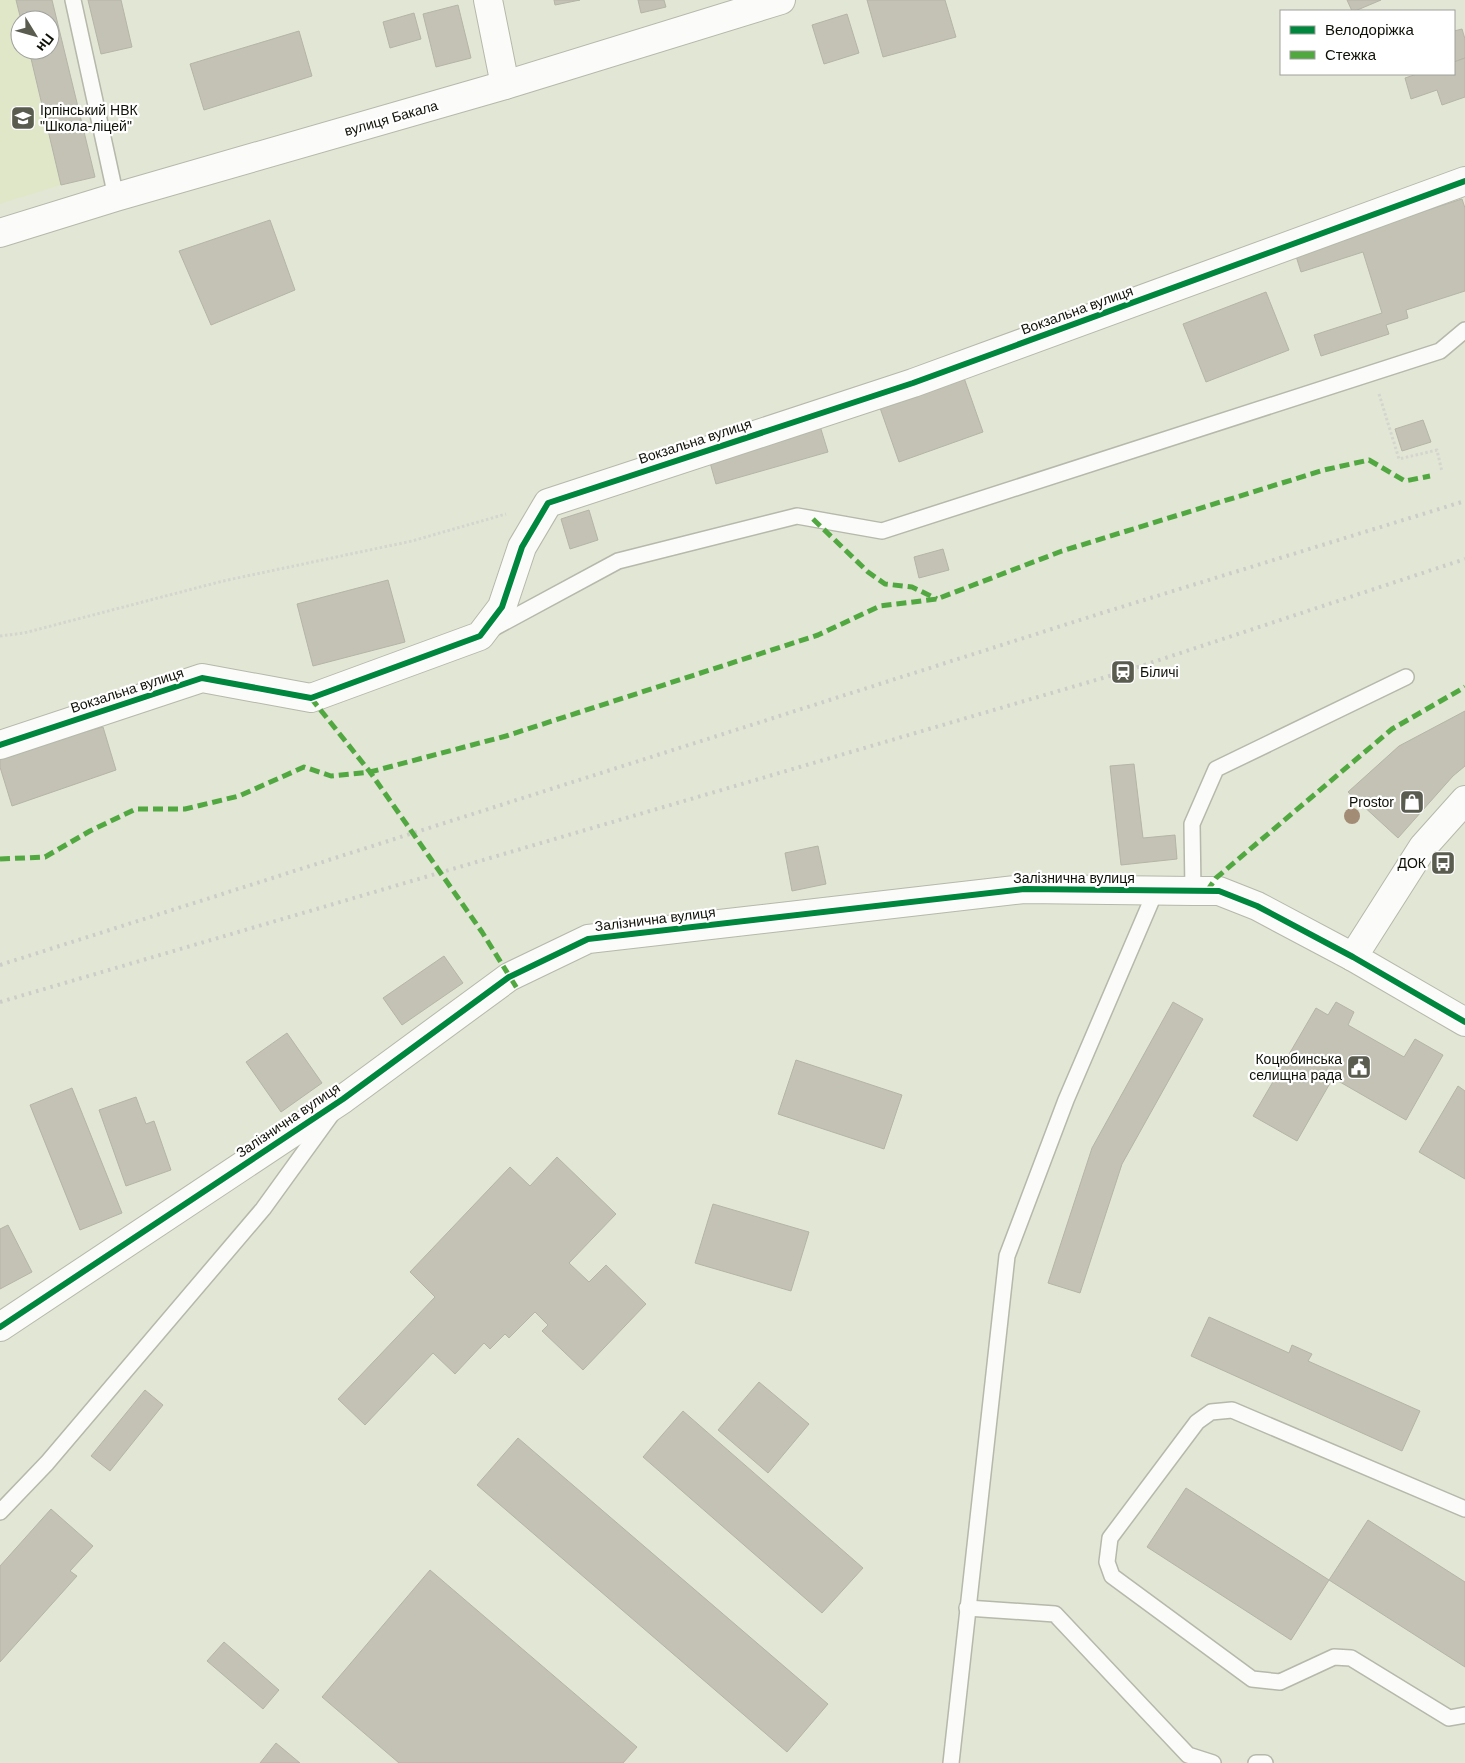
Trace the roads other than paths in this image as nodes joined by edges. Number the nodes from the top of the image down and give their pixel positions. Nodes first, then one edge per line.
1 (73, 0) edge
2 (488, 0) edge
3 (781, 0) edge
4 (505, 86) junction
5 (1465, 181) edge
6 (116, 197) junction
7 (0, 233) edge
8 (1465, 330) edge
9 (480, 636) junction
10 (1406, 677) dead end
11 (0, 745) edge
12 (1465, 800) edge
13 (1156, 890) junction
14 (1192, 891) junction
15 (1353, 957) junction
16 (1465, 1022) edge
17 (342, 1099) junction
18 (0, 1327) edge
19 (1465, 1509) edge
20 (0, 1512) edge
21 (967, 1608) junction
22 (1465, 1715) edge
23 (950, 1763) edge
24 (1213, 1763) edge
25 (1256, 1763) edge
26 (1265, 1763) edge

1 - 6 lane
2 - 4 street
3 - 4 street, вулиця Бакала
4 - 6 street, вулиця Бакала
5 - 9 street, Вокзальна вулиця
6 - 7 street, вулиця Бакала
8 - 9 lane
9 - 11 street, Вокзальна вулиця
10 - 14 lane
12 - 15 street
13 - 14 street, Залізнична вулиця
13 - 17 street, Залізнична вулиця
13 - 21 lane
14 - 15 street, Залізнична вулиця
15 - 16 street, Залізнична вулиця
17 - 18 street, Залізнична вулиця
17 - 20 lane
19 - 22 lane
21 - 23 lane
21 - 24 lane
25 - 26 lane

